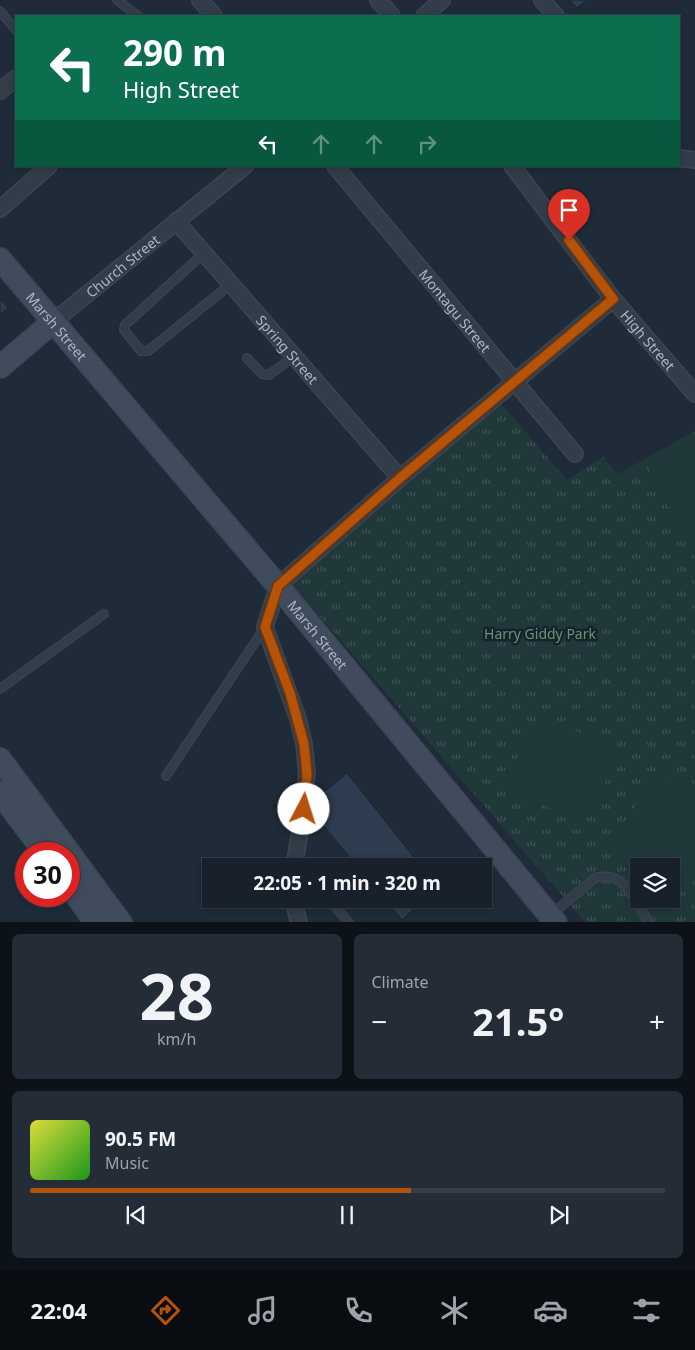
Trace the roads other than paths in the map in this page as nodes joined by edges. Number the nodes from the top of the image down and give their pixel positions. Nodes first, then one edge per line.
1 (117, 0) edge
2 (200, 0) edge
3 (378, 0) edge
4 (442, 0) edge
5 (542, 0) edge
6 (0, 11) edge
7 (137, 15) edge
8 (213, 15) edge
9 (391, 15) edge
10 (425, 15) edge
11 (555, 15) edge
12 (15, 29) edge
13 (15, 79) edge
14 (0, 91) edge
15 (680, 158) edge
16 (695, 160) edge
17 (48, 167) edge
18 (336, 167) edge
19 (513, 167) edge
20 (235, 169) edge
21 (0, 209) edge
22 (176, 221) junction
23 (204, 253) junction
24 (0, 259) edge
25 (231, 284) junction
26 (613, 299) junction
27 (54, 321) junction
28 (294, 356) junction
29 (247, 358) dead end
30 (0, 367) edge
31 (512, 382) junction
32 (695, 394) edge
33 (575, 454) dead end
34 (400, 478) junction
35 (278, 586) junction
36 (104, 614) dead end
37 (265, 627) junction
38 (0, 689) edge
39 (0, 759) edge
40 (166, 776) dead end
41 (0, 794) edge
42 (37, 842) edge
43 (298, 858) edge
44 (80, 900) edge
45 (295, 908) edge
46 (336, 908) edge
47 (553, 919) edge
48 (96, 922) edge
49 (121, 922) edge
50 (299, 922) edge
51 (349, 922) edge
52 (649, 922) edge

1 - 7 lane
2 - 8 street
3 - 9 street
4 - 10 street
5 - 11 street
6 - 12 lane
13 - 14 street
15 - 16 street
17 - 21 street
18 - 31 street, Montagu Street
19 - 26 street, High Street
20 - 22 street, Church Street
22 - 23 street, Spring Street
22 - 27 street, Church Street
23 - 25 street, Spring Street
23 - 25 lane
24 - 27 street, Marsh Street
25 - 28 street, Spring Street
26 - 31 street
26 - 32 street, High Street
27 - 30 street, Church Street
27 - 35 street, Marsh Street
28 - 29 lane
28 - 34 street, Spring Street
31 - 33 street, Montagu Street
31 - 34 street
34 - 35 street
35 - 37 street
35 - 47 street, Marsh Street
36 - 38 lane
37 - 40 lane
37 - 43 street
39 - 49 street
41 - 42 street
44 - 48 street
45 - 50 street
46 - 51 lane
47 - 52 lane

